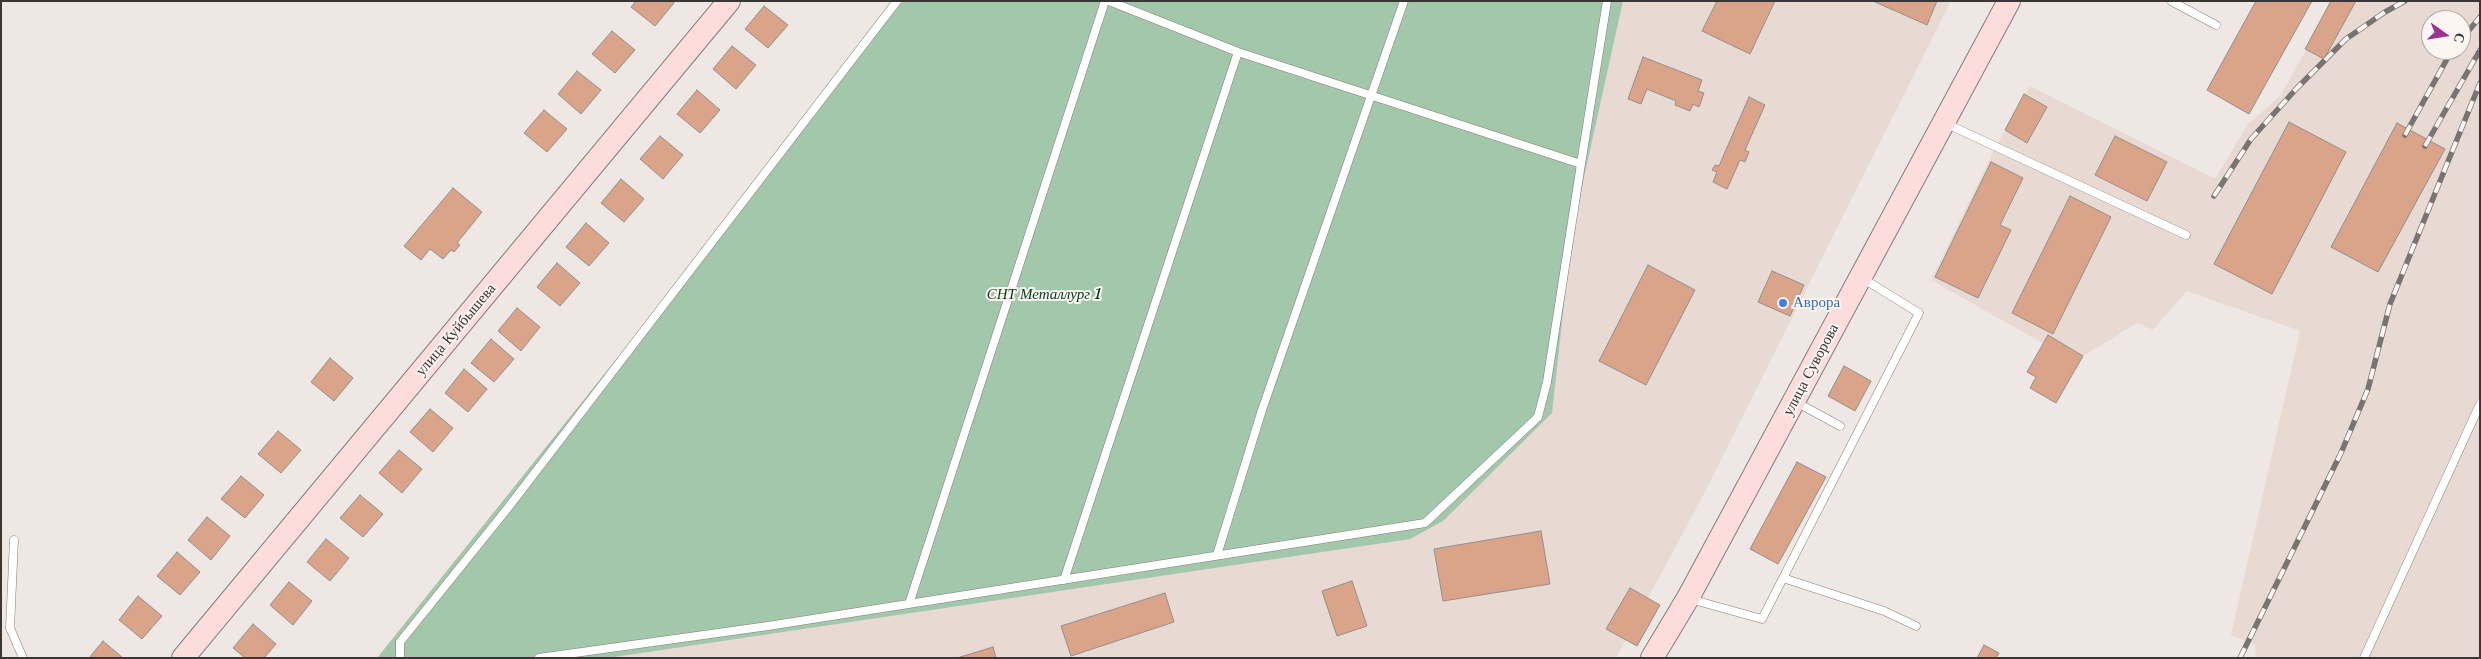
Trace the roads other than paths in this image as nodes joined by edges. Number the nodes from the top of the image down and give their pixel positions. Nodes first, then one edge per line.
1 (729, 1) edge
2 (897, 1) edge
3 (1107, 1) edge
4 (1404, 1) edge
5 (1607, 1) edge
6 (2009, 1) edge
7 (2171, 1) edge
8 (2216, 25) dead end
9 (1238, 52) junction
10 (1371, 96) junction
11 (1945, 123) junction
12 (1581, 164) junction
13 (2186, 235) dead end
14 (1860, 278) junction
15 (1795, 401) junction
16 (2480, 404) edge
17 (1840, 426) dead end
18 (14, 540) dead end
19 (1217, 555) junction
20 (1783, 578) junction
21 (1064, 580) junction
22 (1688, 598) junction
23 (909, 604) junction
24 (1916, 626) dead end
25 (23, 658) edge
26 (183, 658) edge
27 (400, 658) edge
28 (538, 658) edge
29 (1652, 658) edge
30 (2364, 658) edge

1 - 26 main road, улица Куйбышева
2 - 27 lane
3 - 9 lane
3 - 23 lane
4 - 10 lane
5 - 12 lane
6 - 11 main road, улица Суворова
7 - 8 lane
9 - 10 lane
9 - 21 lane
10 - 12 lane
10 - 19 lane
11 - 13 lane
11 - 14 main road, улица Суворова
12 - 19 lane
14 - 15 main road, улица Суворова
14 - 20 lane
15 - 17 lane
15 - 22 main road, улица Суворова
16 - 30 lane
18 - 25 lane
19 - 21 lane
20 - 22 lane
20 - 24 lane
21 - 23 lane
22 - 29 main road, улица Суворова
23 - 28 lane

